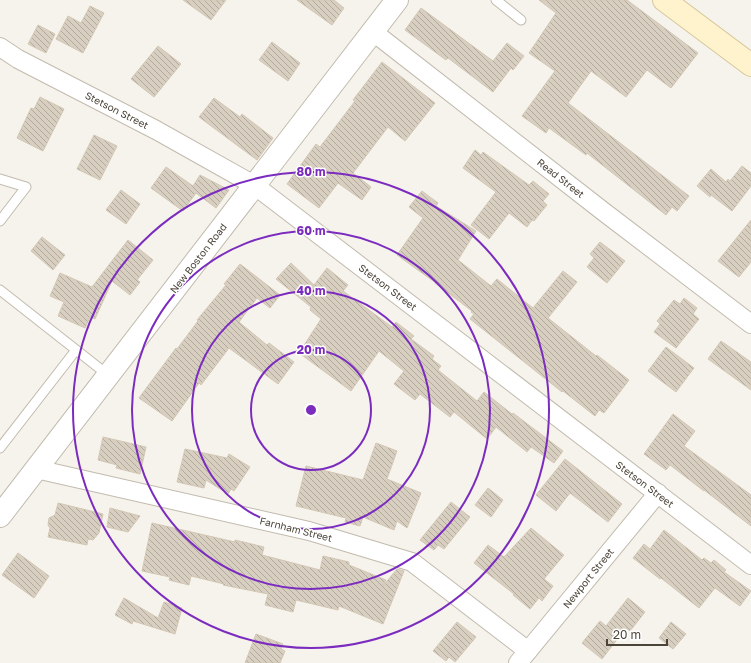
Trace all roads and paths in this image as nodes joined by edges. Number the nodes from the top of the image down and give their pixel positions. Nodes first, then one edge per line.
1 (396, 0) edge
2 (496, 0) edge
3 (664, 0) edge
4 (521, 20) dead end
5 (372, 31) junction
6 (0, 47) edge
7 (751, 65) edge
8 (0, 179) edge
9 (254, 185) junction
10 (0, 221) edge
11 (0, 290) edge
12 (751, 324) edge
13 (76, 350) junction
14 (108, 375) junction
15 (0, 448) edge
16 (36, 469) junction
17 (658, 493) junction
18 (0, 516) edge
19 (751, 565) edge
20 (523, 657) edge

1 - 5 street, New Boston Road
2 - 4 lane
3 - 7 main road
5 - 9 street, New Boston Road
5 - 12 street, Read Street
6 - 9 street, Stetson Street
8 - 10 lane
9 - 14 street, New Boston Road
9 - 17 street, Stetson Street
11 - 13 lane
13 - 14 lane
13 - 15 lane
14 - 16 street, New Boston Road
16 - 18 street, New Boston Road
16 - 20 street, Farnham Street
17 - 19 street, Stetson Street
17 - 20 street, Newport Street

